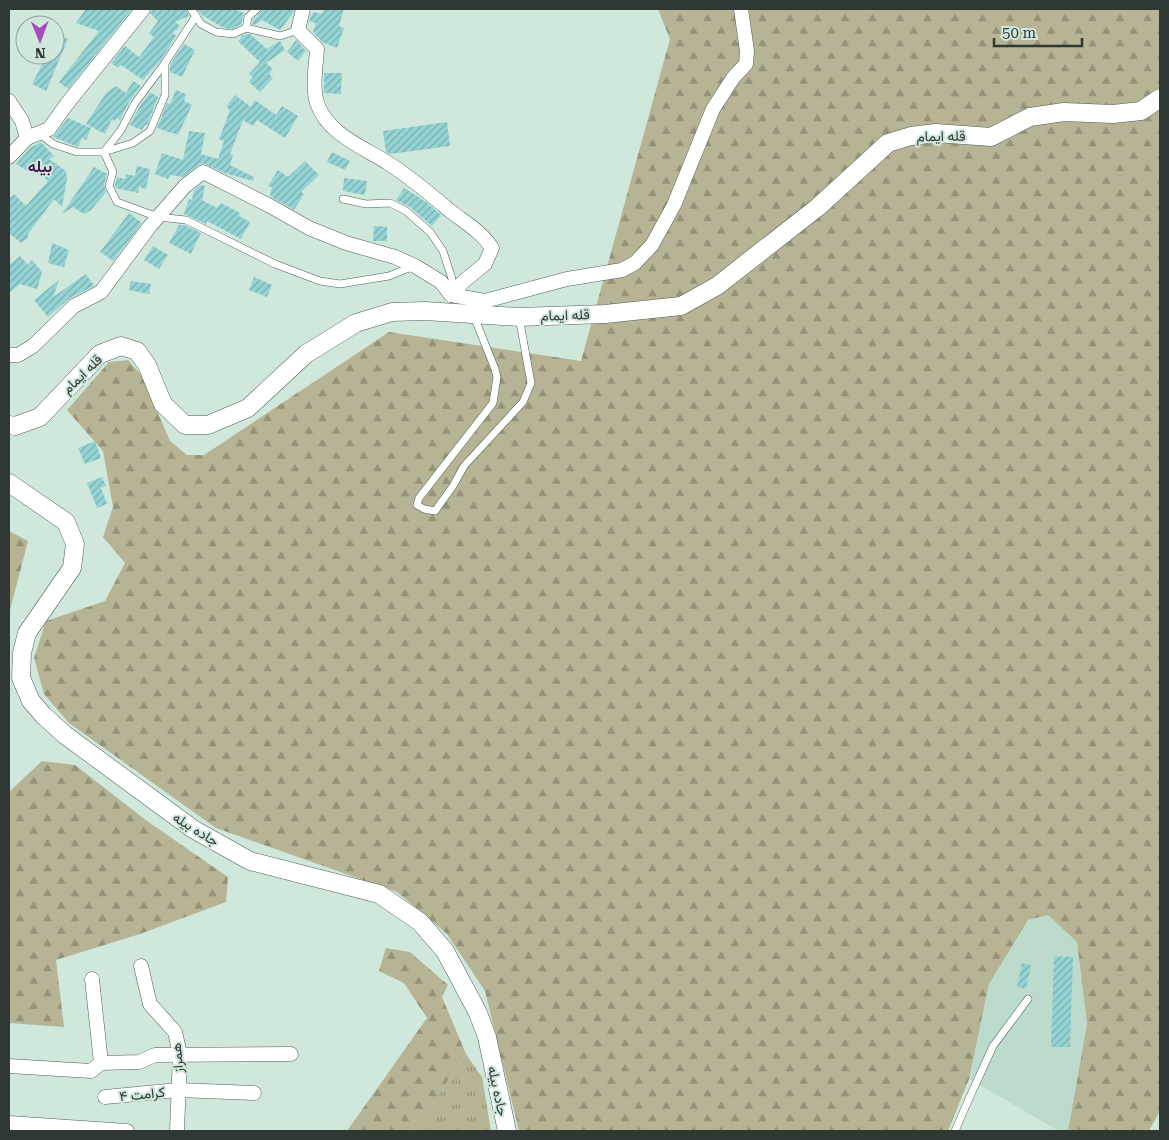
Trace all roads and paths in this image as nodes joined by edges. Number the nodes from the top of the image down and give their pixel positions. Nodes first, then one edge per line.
1 (144, 9) edge
2 (191, 9) edge
3 (257, 9) edge
4 (303, 9) edge
5 (741, 9) edge
6 (196, 16) junction
7 (246, 28) junction
8 (298, 30) junction
9 (165, 63) junction
10 (1160, 98) edge
11 (9, 101) edge
12 (33, 136) junction
13 (104, 152) junction
14 (9, 157) edge
15 (344, 199) dead end
16 (158, 217) junction
17 (415, 266) junction
18 (451, 295) junction
19 (473, 314) junction
20 (519, 317) junction
21 (9, 355) edge
22 (9, 425) edge
23 (9, 483) edge
24 (141, 966) dead end
25 (92, 979) dead end
26 (1028, 999) dead end
27 (180, 1054) junction
28 (291, 1054) dead end
29 (101, 1063) junction
30 (9, 1066) edge
31 (178, 1090) junction
32 (254, 1093) dead end
33 (106, 1097) dead end
34 (9, 1123) edge
35 (127, 1131) edge
36 (177, 1131) edge
37 (507, 1131) edge
38 (955, 1131) edge

1 - 12 street
2 - 6 lane
3 - 7 lane
4 - 8 street
5 - 18 street
6 - 7 lane
6 - 9 lane
7 - 8 lane
8 - 18 street
9 - 13 lane
9 - 13 lane
10 - 20 street, قله ایمام
11 - 12 street
12 - 13 lane
12 - 14 street
13 - 16 lane
15 - 18 lane
16 - 17 lane
16 - 17 street
16 - 21 street
17 - 18 street
19 - 20 street, قله ایمام
19 - 20 lane
19 - 22 street, قله ایمام
23 - 37 street, جاده بیله
24 - 27 street, همراز
25 - 29 street
26 - 38 lane
27 - 28 street
27 - 29 street
27 - 31 street, همراز
29 - 30 street
31 - 32 street, کرامت ۴
31 - 33 street, کرامت ۴
31 - 36 street, همراز
34 - 35 street

